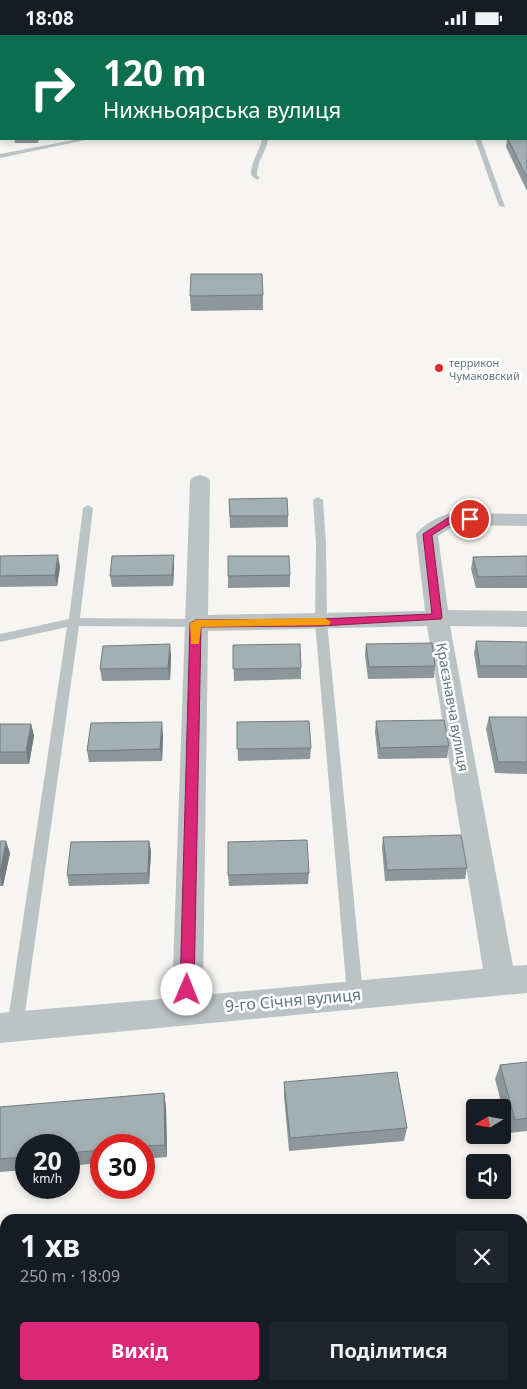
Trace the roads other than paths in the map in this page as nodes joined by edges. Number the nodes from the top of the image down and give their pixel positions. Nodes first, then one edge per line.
1 (82, 140) edge
2 (265, 140) edge
3 (478, 140) edge
4 (0, 156) edge
5 (257, 178) dead end
6 (503, 206) dead end
7 (200, 481) dead end
8 (318, 500) dead end
9 (88, 508) dead end
10 (527, 520) edge
11 (437, 617) junction
12 (527, 619) edge
13 (74, 622) junction
14 (321, 622) junction
15 (196, 623) junction
16 (0, 638) edge
17 (514, 981) edge
18 (355, 994) junction
19 (187, 1010) junction
20 (7, 1027) edge

1 - 4 lane
2 - 5 lane
3 - 6 lane
7 - 15 street
8 - 14 lane
9 - 13 lane
10 - 11 street, Краєзнавча вулиця
11 - 12 street
11 - 14 street
11 - 17 street, Краєзнавча вулиця
13 - 15 lane
13 - 16 lane
13 - 20 lane
14 - 15 street
14 - 18 lane
15 - 19 street
17 - 18 street, 9-го Січня вулиця
18 - 19 street, 9-го Січня вулиця
19 - 20 street, 9-го Січня вулиця

